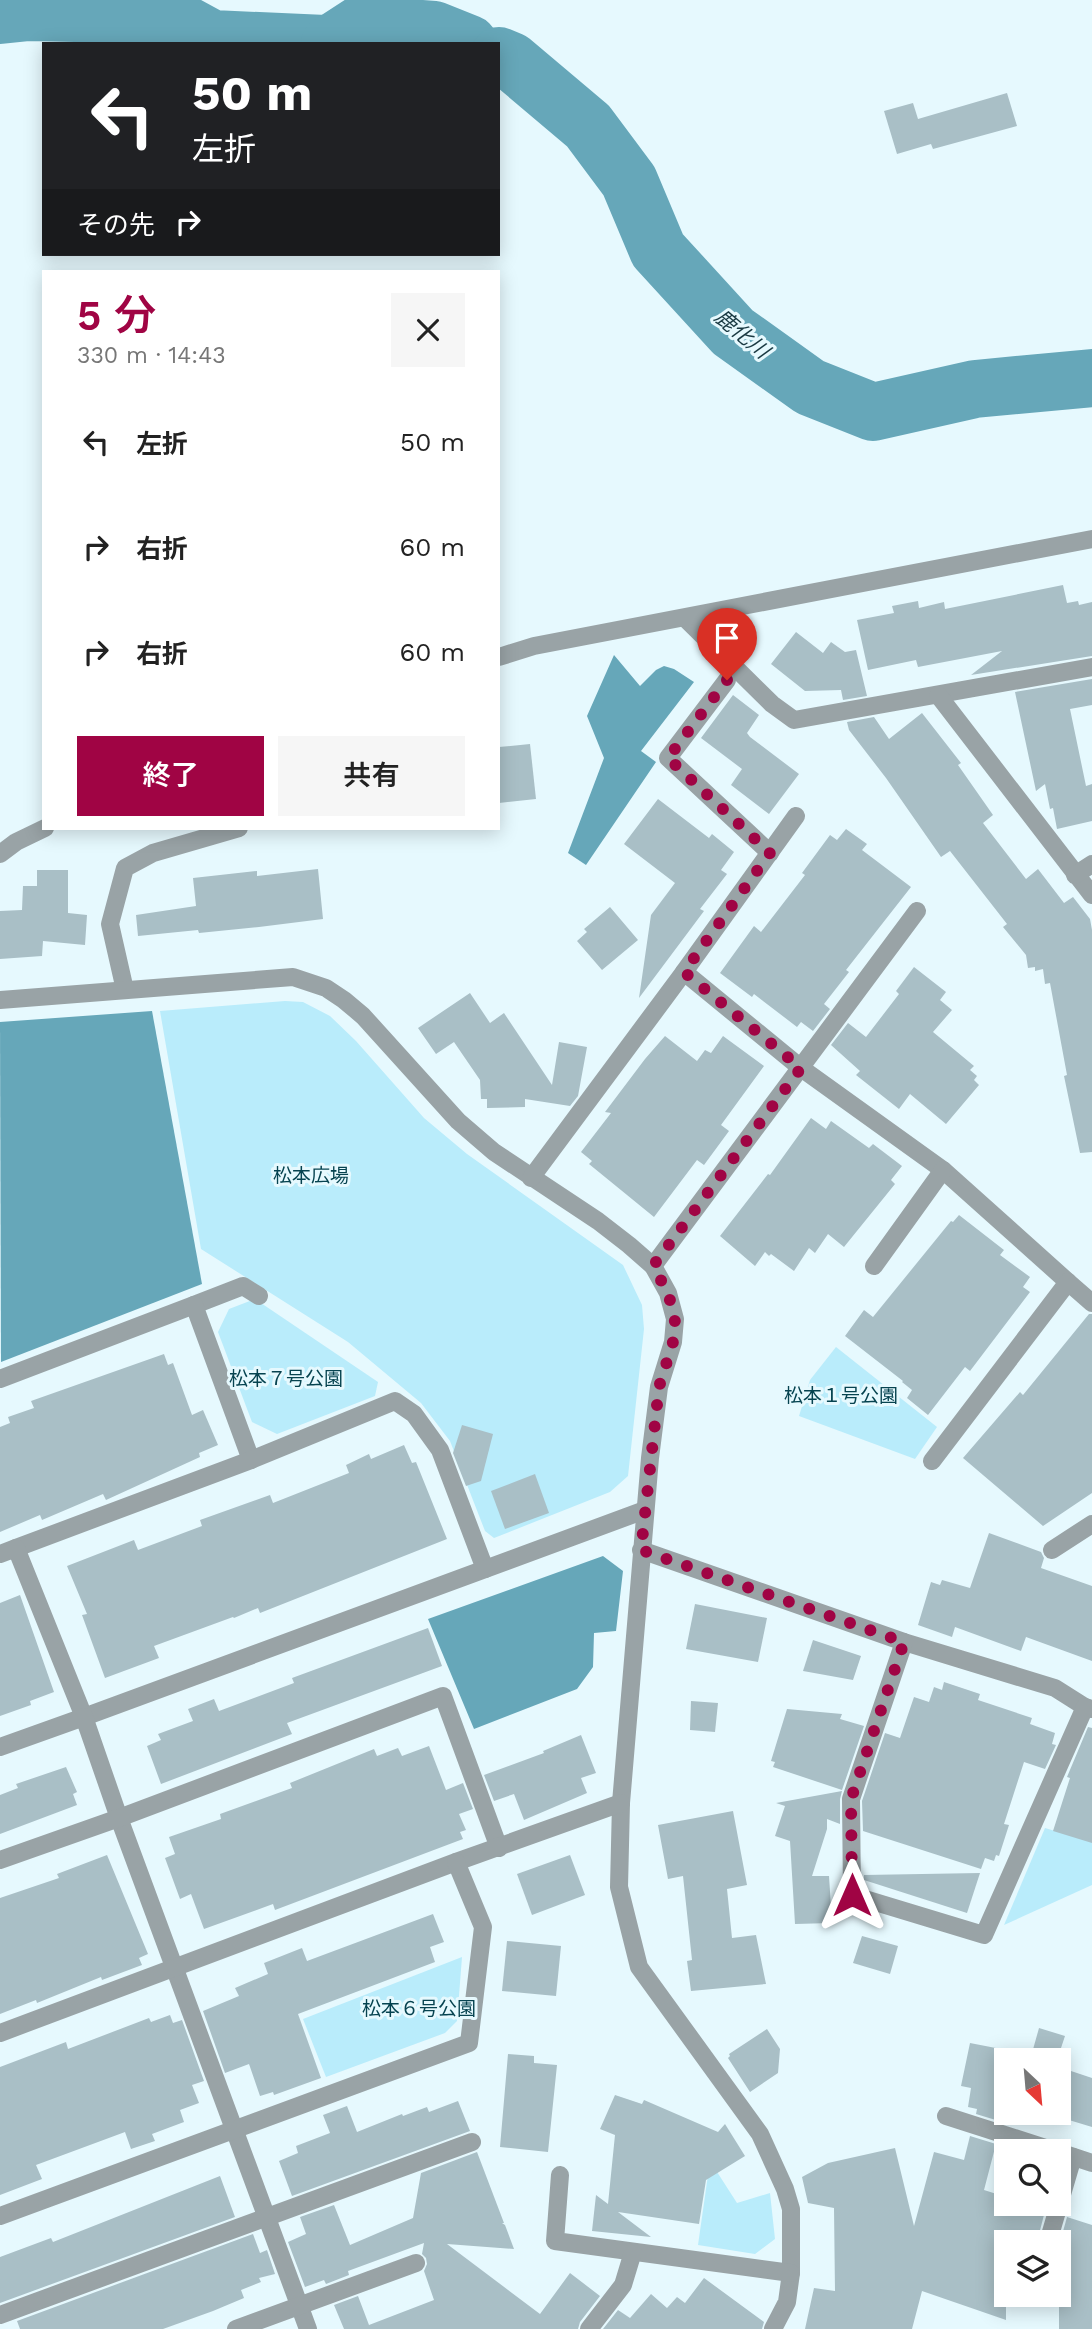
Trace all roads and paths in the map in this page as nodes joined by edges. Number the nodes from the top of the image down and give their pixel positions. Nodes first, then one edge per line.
1 (1092, 539) edge
2 (685, 618) junction
3 (500, 657) edge
4 (1092, 667) edge
5 (727, 680) dead end
6 (938, 695) junction
7 (796, 816) dead end
8 (42, 829) edge
9 (232, 830) edge
10 (770, 853) junction
11 (0, 855) edge
12 (1092, 864) edge
13 (1075, 875) junction
14 (1092, 895) edge
15 (917, 911) dead end
16 (684, 972) junction
17 (125, 990) junction
18 (0, 1000) edge
19 (801, 1068) junction
20 (943, 1170) junction
21 (531, 1178) junction
22 (653, 1266) junction
23 (874, 1266) dead end
24 (1068, 1282) junction
25 (259, 1296) dead end
26 (1092, 1303) edge
27 (194, 1305) junction
28 (0, 1379) edge
29 (251, 1460) junction
30 (932, 1461) dead end
31 (645, 1510) junction
32 (1092, 1524) edge
33 (641, 1550) junction
34 (1052, 1550) dead end
35 (8, 1551) edge
36 (485, 1569) junction
37 (904, 1642) junction
38 (1088, 1708) edge
39 (84, 1717) junction
40 (0, 1747) edge
41 (621, 1803) junction
42 (119, 1818) junction
43 (499, 1848) junction
44 (0, 1860) edge
45 (456, 1862) junction
46 (174, 1969) junction
47 (0, 2033) edge
48 (946, 2116) dead end
49 (234, 2130) junction
50 (1018, 2139) edge
51 (472, 2142) dead end
52 (1071, 2156) edge
53 (1092, 2163) edge
54 (560, 2175) dead end
55 (0, 2216) edge
56 (267, 2218) junction
57 (633, 2252) junction
58 (416, 2263) dead end
59 (791, 2273) junction
60 (300, 2307) junction
61 (0, 2315) edge
62 (236, 2329) edge
63 (308, 2329) edge
64 (589, 2329) edge
65 (774, 2329) edge

1 - 2 street
2 - 3 street
2 - 6 street
4 - 6 street
5 - 10 street
6 - 13 street
7 - 10 street
8 - 11 street
9 - 17 street
10 - 16 street
12 - 13 street
13 - 14 street
15 - 19 street
16 - 19 street
16 - 21 street
17 - 18 street
17 - 21 street
19 - 20 street
19 - 22 street
20 - 23 street
20 - 24 street
21 - 22 street
22 - 31 street
24 - 26 street
24 - 30 street
25 - 27 street
27 - 28 street
27 - 29 street
29 - 35 street
29 - 36 street
31 - 33 street
31 - 36 street
32 - 34 street
33 - 37 street
33 - 41 street
35 - 39 street
36 - 39 street
37 - 38 street
37 - 38 street
39 - 40 street
39 - 42 street
41 - 43 street
41 - 59 street
42 - 43 street
42 - 44 street
42 - 46 street
43 - 45 street
45 - 46 street
45 - 49 street
46 - 47 street
46 - 49 street
48 - 50 street
49 - 55 street
49 - 56 street
51 - 56 street
52 - 53 street
54 - 57 street
56 - 60 street
56 - 61 street
57 - 59 street
57 - 64 street
58 - 60 street
59 - 65 street
60 - 62 street
60 - 63 street

